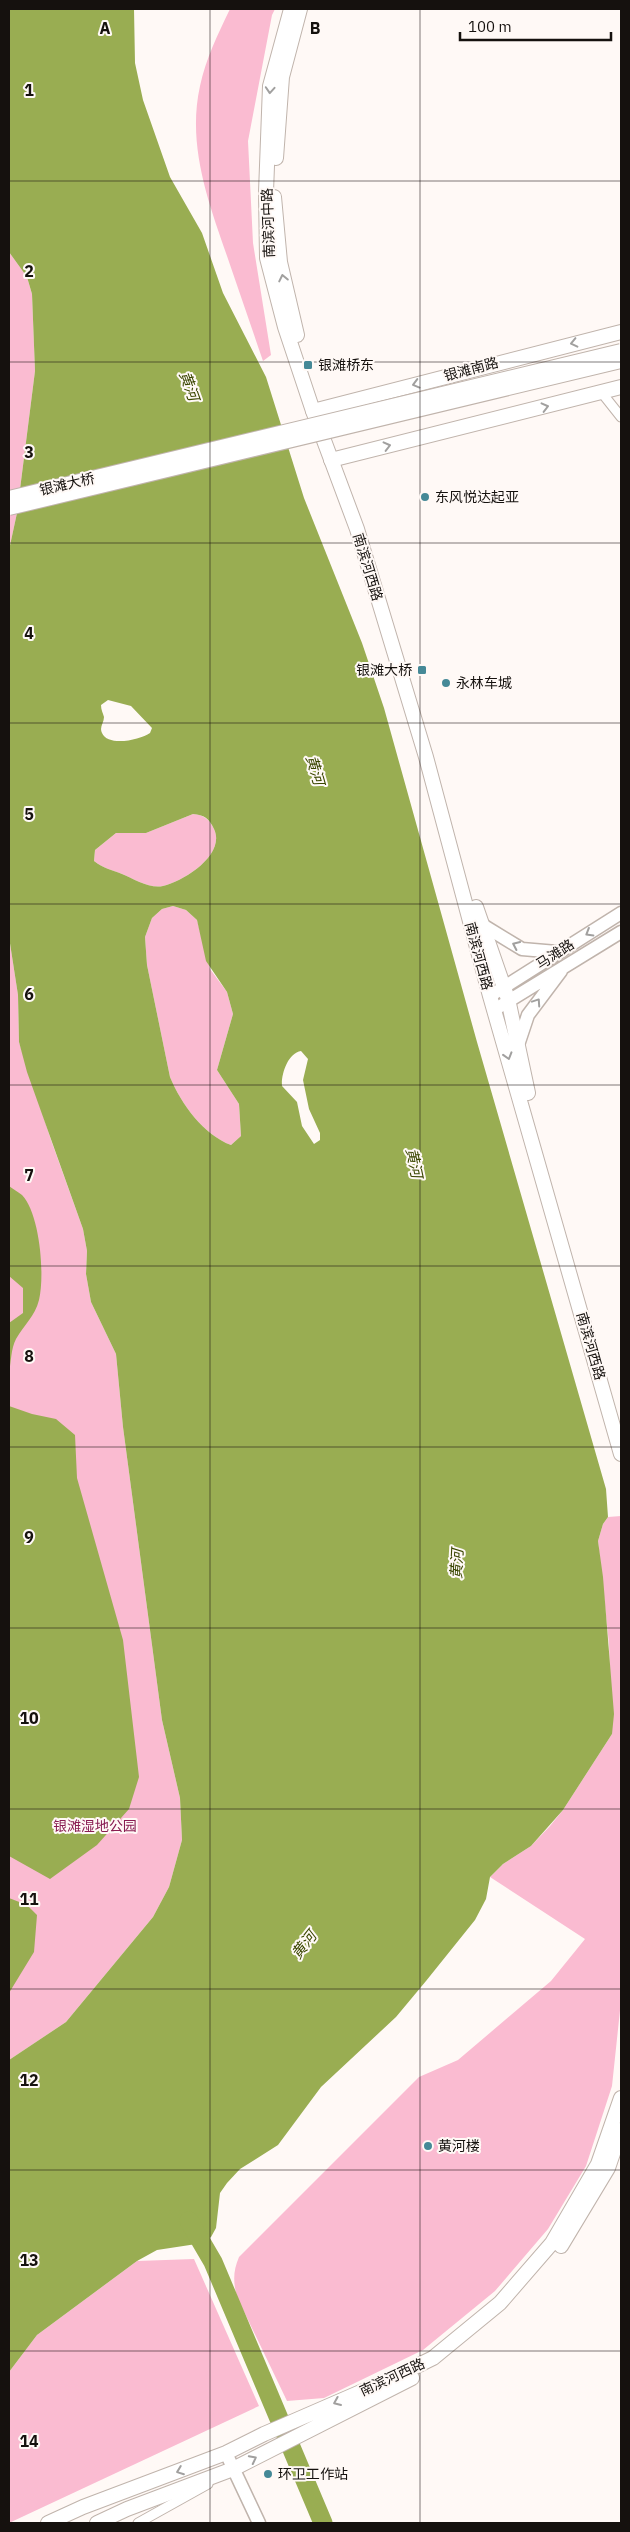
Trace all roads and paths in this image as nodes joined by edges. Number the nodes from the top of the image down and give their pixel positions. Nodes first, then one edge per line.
1 (291, 9) edge
2 (300, 9) edge
3 (621, 332) edge
4 (621, 351) edge
5 (621, 361) edge
6 (621, 387) edge
7 (602, 392) junction
8 (317, 410) junction
9 (621, 417) edge
10 (335, 459) junction
11 (9, 498) edge
12 (9, 508) edge
13 (621, 913) edge
14 (480, 924) junction
15 (621, 932) edge
16 (557, 952) junction
17 (566, 965) junction
18 (505, 994) junction
19 (492, 1003) junction
20 (518, 1045) junction
21 (621, 1423) edge
22 (621, 1454) edge
23 (621, 2098) edge
24 (621, 2130) edge
25 (226, 2453) junction
26 (233, 2469) junction
27 (48, 2523) edge
28 (97, 2523) edge
29 (138, 2523) edge
30 (259, 2523) edge

1 -> 8 main road, 南滨河中路
8 -> 2 main road, 南滨河中路
3 -> 8 main road, 银滩南路
4 - 11 main road, 银滩大桥, bridge
5 - 12 main road, 银滩大桥, bridge
6 - 7 main road
7 - 9 street
10 -> 7 main road
8 - 10 main road, 南滨河中路
10 - 14 main road, 南滨河西路
10 - 19 main road, 南滨河西路
13 -> 16 main road, 马滩路
16 -> 14 main road
14 - 18 main road, 南滨河西路
15 - 17 main road, 马滩路
16 - 18 main road, 马滩路
17 - 18 main road, 马滩路
20 -> 17 main road
18 - 19 main road, 马滩路
18 - 20 main road, 南滨河西路
19 -> 22 main road, 南滨河西路
20 - 21 main road, 南滨河西路
23 -> 25 main road, 南滨河西路
26 -> 24 main road, 南滨河西路
25 - 26 main road
25 -> 27 main road, 南滨河西路
26 - 28 main road, 南滨河西路
26 - 29 street, 南滨河西路
26 - 30 main road

